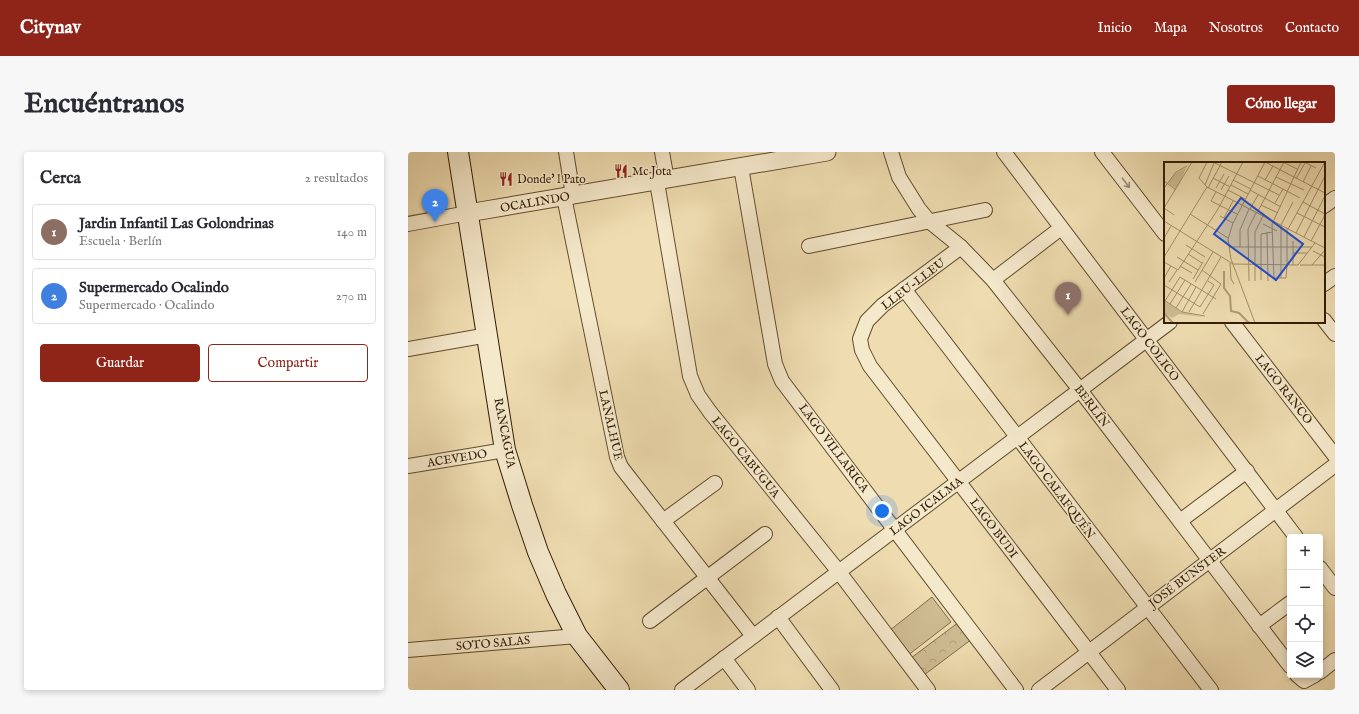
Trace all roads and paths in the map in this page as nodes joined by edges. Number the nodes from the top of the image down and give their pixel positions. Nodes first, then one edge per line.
1 (458, 152) edge
2 (566, 152) edge
3 (662, 152) edge
4 (828, 152) edge
5 (891, 152) edge
6 (1004, 152) edge
7 (1102, 152) edge
8 (741, 167) junction
9 (662, 181) junction
10 (568, 196) junction
11 (985, 210) dead end
12 (468, 213) junction
13 (929, 221) junction
14 (408, 224) edge
15 (1061, 228) junction
16 (1164, 233) edge
17 (809, 246) dead end
18 (961, 247) junction
19 (1335, 276) edge
20 (993, 280) junction
21 (1325, 283) edge
22 (904, 289) junction
23 (1325, 321) edge
24 (867, 322) joint
25 (1169, 323) edge
26 (1233, 323) edge
27 (1335, 334) edge
28 (488, 335) junction
29 (1146, 340) junction
30 (408, 349) edge
31 (1080, 390) junction
32 (1017, 437) junction
33 (506, 450) junction
34 (408, 466) edge
35 (1334, 466) edge
36 (1247, 471) junction
37 (958, 482) junction
38 (715, 483) dead end
39 (1275, 510) junction
40 (663, 521) junction
41 (1180, 521) junction
42 (895, 529) junction
43 (765, 534) dead end
44 (1294, 534) edge
45 (1210, 560) junction
46 (1322, 570) edge
47 (839, 572) junction
48 (708, 578) junction
49 (1335, 588) edge
50 (1287, 605) edge
51 (1148, 607) junction
52 (778, 617) junction
53 (650, 621) dead end
54 (1259, 626) junction
55 (577, 636) junction
56 (753, 636) junction
57 (408, 650) edge
58 (1089, 652) junction
59 (724, 658) junction
60 (1335, 660) edge
61 (1287, 662) edge
62 (1323, 670) edge
63 (1300, 678) edge
64 (1310, 678) edge
65 (619, 690) edge
66 (682, 690) edge
67 (748, 690) edge
68 (832, 690) edge
69 (928, 690) edge
70 (1016, 690) edge
71 (1039, 690) edge
72 (1118, 690) edge
73 (1211, 690) edge

1 - 12 main road, RANCAGUA
2 - 10 street, LANALHUE
3 - 9 street, LAGO CABUGUA
4 - 8 street, OCALINDO
5 - 13 street, BERLÍN
6 - 15 street, LAGO COLICO
7 -> 16 street
8 - 9 street, OCALINDO
8 - 42 street, LAGO VILLARICA
9 - 10 street, OCALINDO
9 - 47 street, LAGO CABUGUA
10 - 12 street, OCALINDO
10 - 40 street, LANALHUE
11 - 13 street
12 - 14 street, OCALINDO
12 - 28 main road, RANCAGUA
13 - 17 street
13 - 18 street, BERLÍN
15 - 20 street
15 - 29 street, LAGO COLICO
18 - 20 street, BERLÍN
18 - 22 street, LLEU-LLEU
19 - 21 street
20 - 31 street, BERLÍN
22 - 24 street, LLEU-LLEU
22 - 32 street, LAGO CALAFQUÉN
23 - 27 street
24 - 37 street, LAGO BUDI
25 - 29 street, LAGO ICALMA
26 - 35 street, LAGO RANCO
28 - 30 street
28 - 33 main road, RANCAGUA
29 - 31 street, LAGO ICALMA
29 - 36 street, LAGO COLICO
31 - 32 street, LAGO ICALMA
31 - 41 street, BERLÍN
32 - 37 street, LAGO ICALMA
32 - 51 street, LAGO CALAFQUÉN
33 - 34 street, ACEVEDO
33 - 55 main road, RANCAGUA
35 - 39 street, JOSÉ BUNSTER
36 - 39 street, LAGO COLICO
36 - 41 street
37 - 42 street, LAGO ICALMA
37 - 58 street, LAGO BUDI
38 - 40 street
39 - 44 street, LAGO COLICO
39 - 45 street, JOSÉ BUNSTER
40 - 48 street, LANALHUE
41 - 45 street, BERLÍN
42 - 47 street, LAGO ICALMA
42 - 70 street, LAGO VILLARICA
43 - 48 street
45 - 51 street, JOSÉ BUNSTER
45 - 54 street, BERLÍN
46 - 49 street
47 - 52 street, LAGO ICALMA
47 - 69 street, LAGO CABUGUA
48 - 53 street
48 - 56 street, LANALHUE
50 - 54 street
51 - 58 street, JOSÉ BUNSTER
51 - 73 street, LAGO CALAFQUÉN
52 - 56 street, LAGO ICALMA
52 - 68 street
54 - 61 street, BERLÍN
55 - 57 street, SOTO SALAS
55 - 65 main road, RANCAGUA
56 - 59 street, LAGO ICALMA
58 - 71 street, JOSÉ BUNSTER
58 - 72 street, LAGO BUDI
59 - 66 street, LAGO ICALMA
59 - 67 street
60 - 62 street
63 - 64 street

